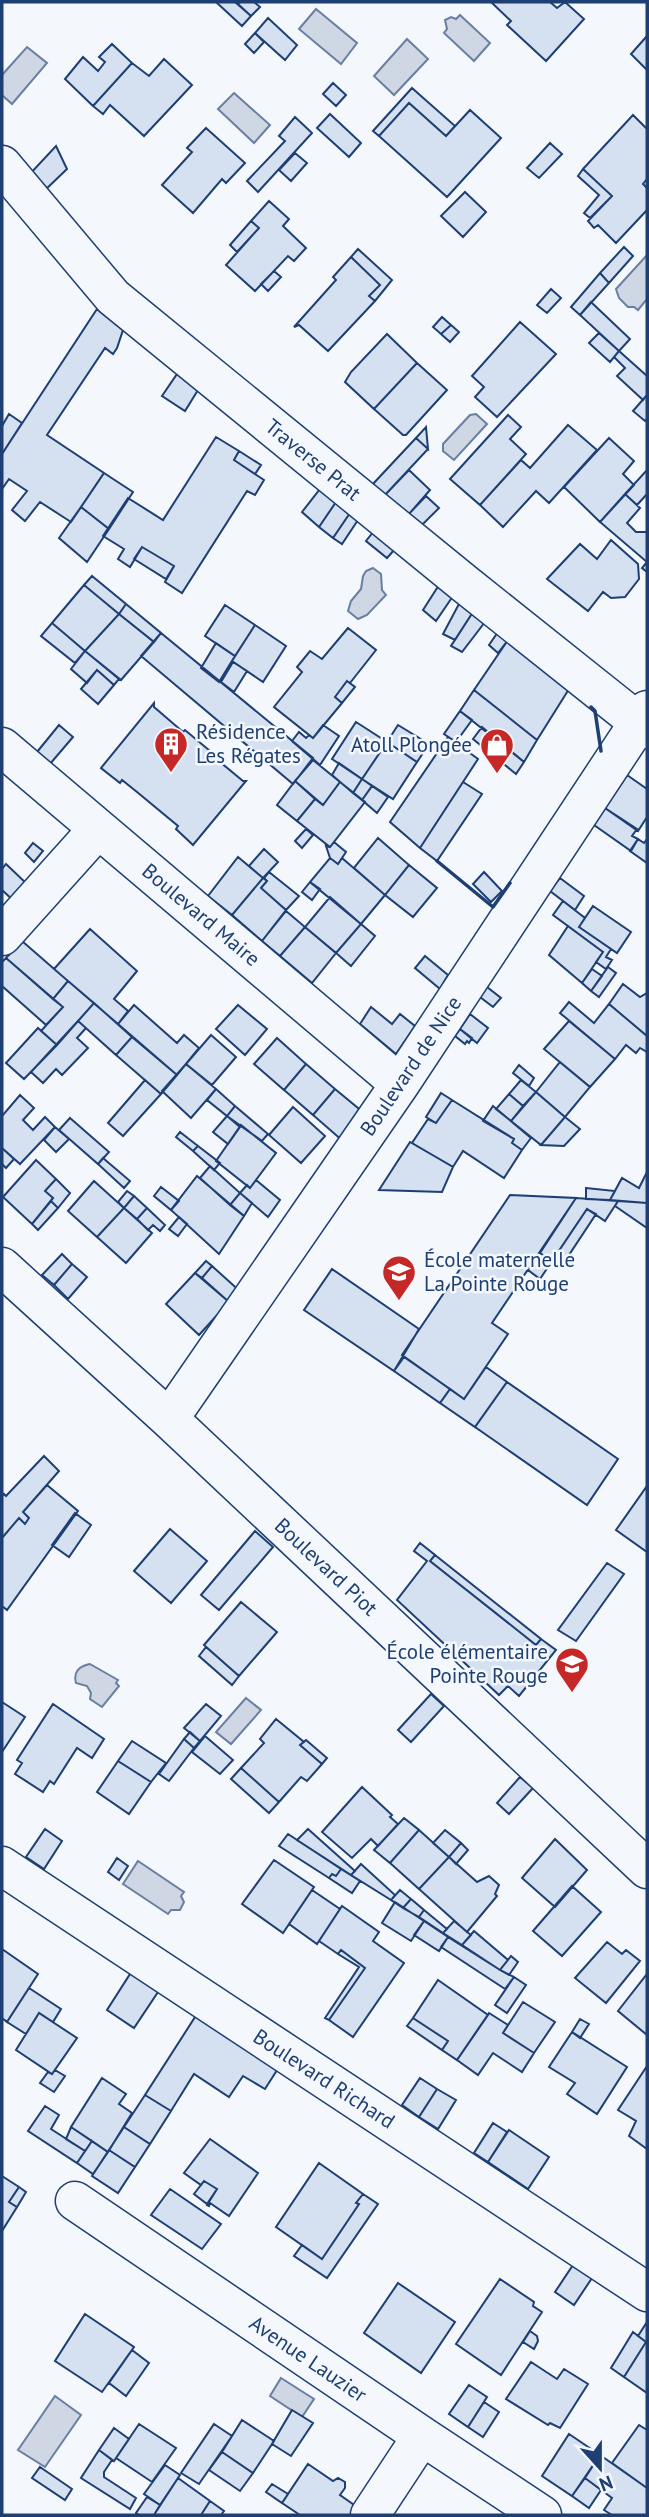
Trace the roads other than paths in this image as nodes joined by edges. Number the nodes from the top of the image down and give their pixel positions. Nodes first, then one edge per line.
1 (2, 165) edge
2 (645, 721) edge
3 (2, 747) edge
4 (98, 829) junction
5 (2, 936) edge
6 (400, 1084) junction
7 (2, 1267) edge
8 (169, 1419) junction
9 (2, 1866) edge
10 (647, 1869) edge
11 (75, 2201) dead end
12 (647, 2292) edge
13 (422, 2436) junction
14 (370, 2515) edge
15 (542, 2515) edge

1 - 2 street, Traverse Prat
2 - 6 street, Boulevard de Nice
3 - 4 street, Boulevard Maire
4 - 5 street
4 - 6 street, Boulevard Maire
6 - 8 street, Boulevard de Nice
7 - 8 street, Boulevard Piot
8 - 10 street, Boulevard Piot
9 - 12 street, Boulevard Richard
11 - 13 street, Avenue Lauzier
13 - 14 street
13 - 15 street, Avenue Lauzier

